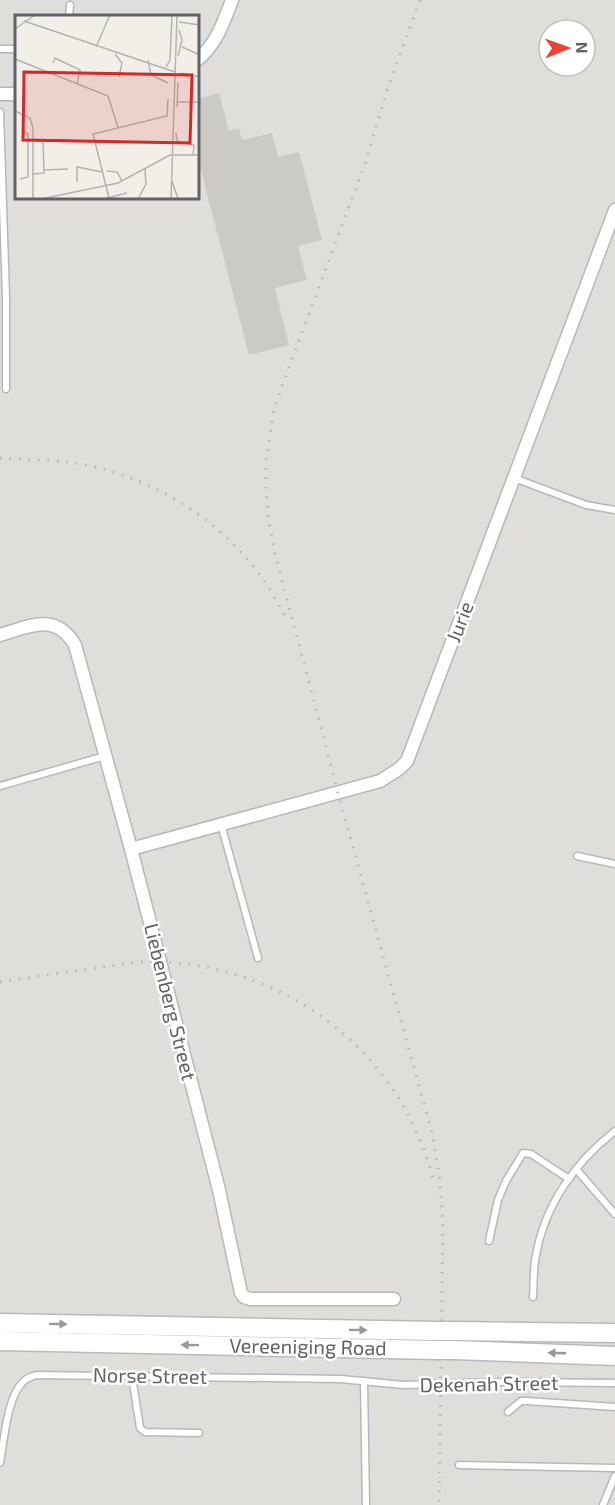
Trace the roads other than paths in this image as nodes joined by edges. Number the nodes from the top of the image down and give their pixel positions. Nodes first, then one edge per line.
1 (232, 0) edge
2 (70, 5) dead end
3 (69, 15) edge
4 (200, 57) edge
5 (0, 112) edge
6 (1, 181) edge
7 (615, 210) edge
8 (6, 389) dead end
9 (514, 478) junction
10 (615, 510) edge
11 (0, 635) edge
12 (105, 756) junction
13 (0, 786) edge
14 (221, 824) junction
15 (131, 849) junction
16 (577, 856) dead end
17 (615, 864) edge
18 (258, 958) dead end
19 (615, 1131) edge
20 (576, 1169) junction
21 (569, 1179) junction
22 (615, 1214) edge
23 (489, 1241) dead end
24 (533, 1297) dead end
25 (394, 1299) dead end
26 (0, 1323) edge
27 (615, 1325) edge
28 (591, 1332) junction
29 (615, 1333) edge
30 (0, 1341) edge
31 (615, 1356) edge
32 (132, 1376) junction
33 (364, 1381) junction
34 (615, 1383) edge
35 (615, 1407) edge
36 (508, 1412) dead end
37 (199, 1433) dead end
38 (0, 1463) edge
39 (459, 1465) dead end
40 (615, 1468) edge
41 (615, 1476) edge
42 (366, 1505) edge
43 (603, 1505) edge

1 - 4 street
2 - 3 lane
5 - 6 lane
6 - 8 lane
7 - 9 street, Jurie
9 - 10 lane
9 - 14 street, Jurie
11 - 12 street, Liebenberg Street
12 - 13 lane
12 - 15 street, Liebenberg Street
14 - 15 street, Jurie
14 - 18 lane
15 - 25 street, Liebenberg Street
16 - 17 lane
19 - 20 lane
20 - 21 lane
20 - 22 lane
21 - 23 lane
21 - 24 lane
26 -> 28 main road, Vereeniging Road, bridge
27 - 28 main road
28 - 29 main road, Vereeniging Road
31 -> 30 main road, Vereeniging Road
32 - 33 lane, Norse Street
32 - 37 lane
32 - 38 lane, Norse Street
33 - 34 lane, Dekenah Street
33 - 42 lane
35 - 36 lane
39 - 40 lane
41 - 43 lane

